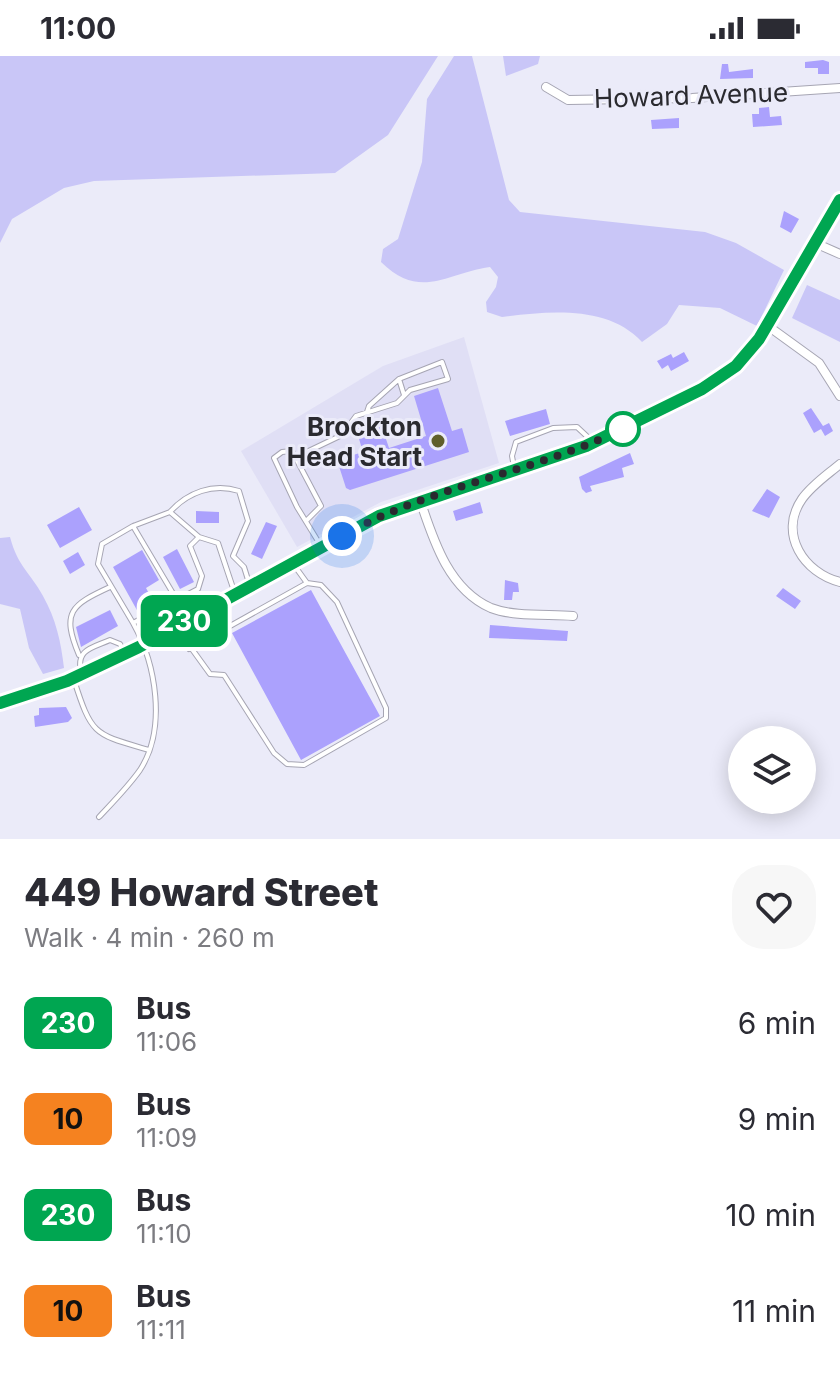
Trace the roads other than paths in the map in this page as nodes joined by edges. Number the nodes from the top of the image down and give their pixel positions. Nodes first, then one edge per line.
1 (546, 87) dead end
2 (840, 88) edge
3 (840, 200) edge
4 (815, 243) junction
5 (840, 254) edge
6 (768, 326) junction
7 (399, 379) junction
8 (404, 395) junction
9 (840, 396) edge
10 (367, 412) junction
11 (594, 443) junction
12 (296, 457) junction
13 (840, 464) edge
14 (514, 470) junction
15 (420, 500) junction
16 (170, 512) junction
17 (307, 520) junction
18 (133, 526) junction
19 (199, 537) junction
20 (321, 546) junction
21 (293, 562) junction
22 (840, 582) edge
23 (307, 583) junction
24 (250, 585) junction
25 (110, 587) junction
26 (235, 594) junction
27 (177, 600) junction
28 (573, 616) dead end
29 (188, 619) junction
30 (133, 623) junction
31 (175, 626) junction
32 (144, 643) junction
33 (189, 649) junction
34 (125, 653) junction
35 (79, 655) junction
36 (77, 676) junction
37 (0, 703) edge
38 (149, 750) junction
39 (99, 817) dead end

1 - 2 street, Howard Avenue
3 - 4 main road
4 - 5 street
4 - 6 main road
6 - 9 street
6 - 11 main road
7 - 8 lane
7 - 8 lane
7 - 10 lane
8 - 10 lane
10 - 12 lane
11 - 14 main road
11 - 14 lane
12 - 17 lane
12 - 17 lane
13 - 22 street
14 - 15 main road
15 - 20 main road
15 - 28 street
16 - 18 lane
16 - 19 lane
16 - 24 lane
17 - 20 lane
18 - 25 lane
18 - 27 lane
19 - 26 lane
19 - 27 lane
20 - 21 main road
21 - 23 lane
21 - 24 main road
23 - 33 lane
23 - 33 lane
24 - 26 main road
25 - 30 lane
25 - 35 lane
26 - 29 main road
27 - 29 lane
27 - 30 lane
29 - 31 main road
30 - 32 lane
31 - 32 main road
31 - 33 lane
32 - 34 main road
32 - 38 lane
34 - 35 lane
34 - 36 main road
35 - 36 lane
36 - 37 main road
36 - 38 lane
38 - 39 lane

